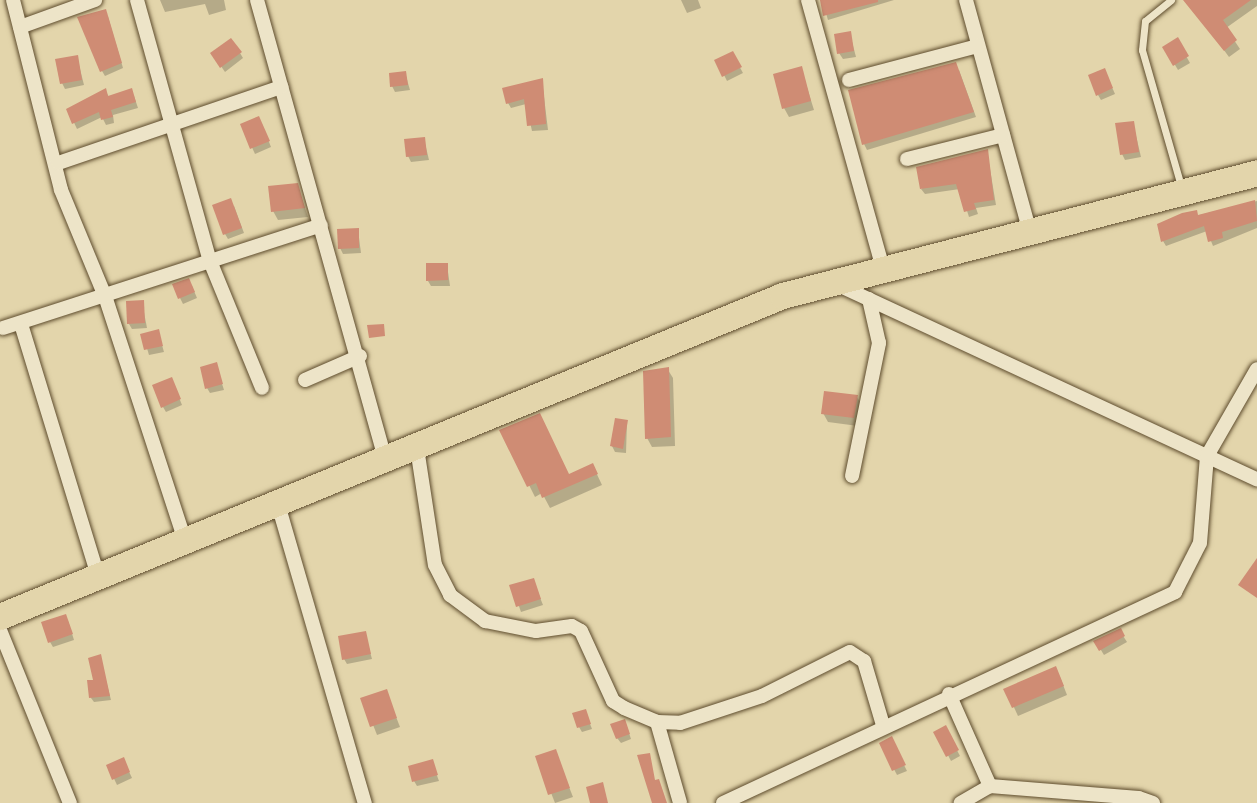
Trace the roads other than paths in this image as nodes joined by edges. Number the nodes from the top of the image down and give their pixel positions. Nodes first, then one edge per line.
1 (13, 0) edge
2 (95, 0) edge
3 (137, 0) edge
4 (257, 0) edge
5 (808, 0) edge
6 (966, 0) edge
7 (1171, 0) edge
8 (20, 27) junction
9 (978, 46) junction
10 (849, 80) dead end
11 (281, 87) junction
12 (171, 124) junction
13 (1003, 135) junction
14 (907, 159) dead end
15 (58, 163) junction
16 (1257, 173) edge
17 (1183, 192) junction
18 (321, 225) junction
19 (1030, 232) junction
20 (210, 261) junction
21 (883, 269) junction
22 (834, 283) junction
23 (105, 296) junction
24 (869, 299) junction
25 (21, 324) junction
26 (3, 328) dead end
27 (360, 356) junction
28 (1257, 369) edge
29 (305, 380) dead end
30 (262, 388) dead end
31 (417, 448) junction
32 (1207, 456) junction
33 (385, 459) junction
34 (852, 476) dead end
35 (1257, 479) edge
36 (277, 501) junction
37 (184, 538) junction
38 (98, 576) junction
39 (0, 617) edge
40 (0, 630) edge
41 (949, 694) junction
42 (657, 722) junction
43 (883, 725) junction
44 (990, 786) junction
45 (70, 803) edge
46 (365, 803) edge
47 (680, 803) edge
48 (723, 803) edge
49 (961, 803) edge
50 (1153, 803) edge

1 - 8 street
2 - 8 street
3 - 12 street
4 - 11 street
5 - 21 street
6 - 9 street
7 - 17 lane
8 - 15 street
9 - 10 street
9 - 13 street
11 - 12 street
11 - 18 street
12 - 15 street
12 - 20 street
13 - 14 street
13 - 19 street
15 - 23 street
16 - 17 highway
17 - 19 highway
18 - 20 street
18 - 27 street
19 - 21 highway
20 - 23 street
20 - 30 street
21 - 22 highway
22 - 24 street
22 - 31 highway
23 - 25 street
23 - 37 street
24 - 32 street
24 - 34 street
25 - 26 street
25 - 38 street
27 - 29 street
27 - 33 street
28 - 32 street
31 - 33 highway
31 - 42 street
32 - 35 street
32 - 41 street
33 - 36 highway
36 - 37 highway
36 - 46 street
37 - 38 highway
38 - 39 highway
40 - 45 street
41 - 43 street
41 - 44 street
42 - 43 street
42 - 47 street
43 - 48 street
44 - 49 street
44 - 50 street

